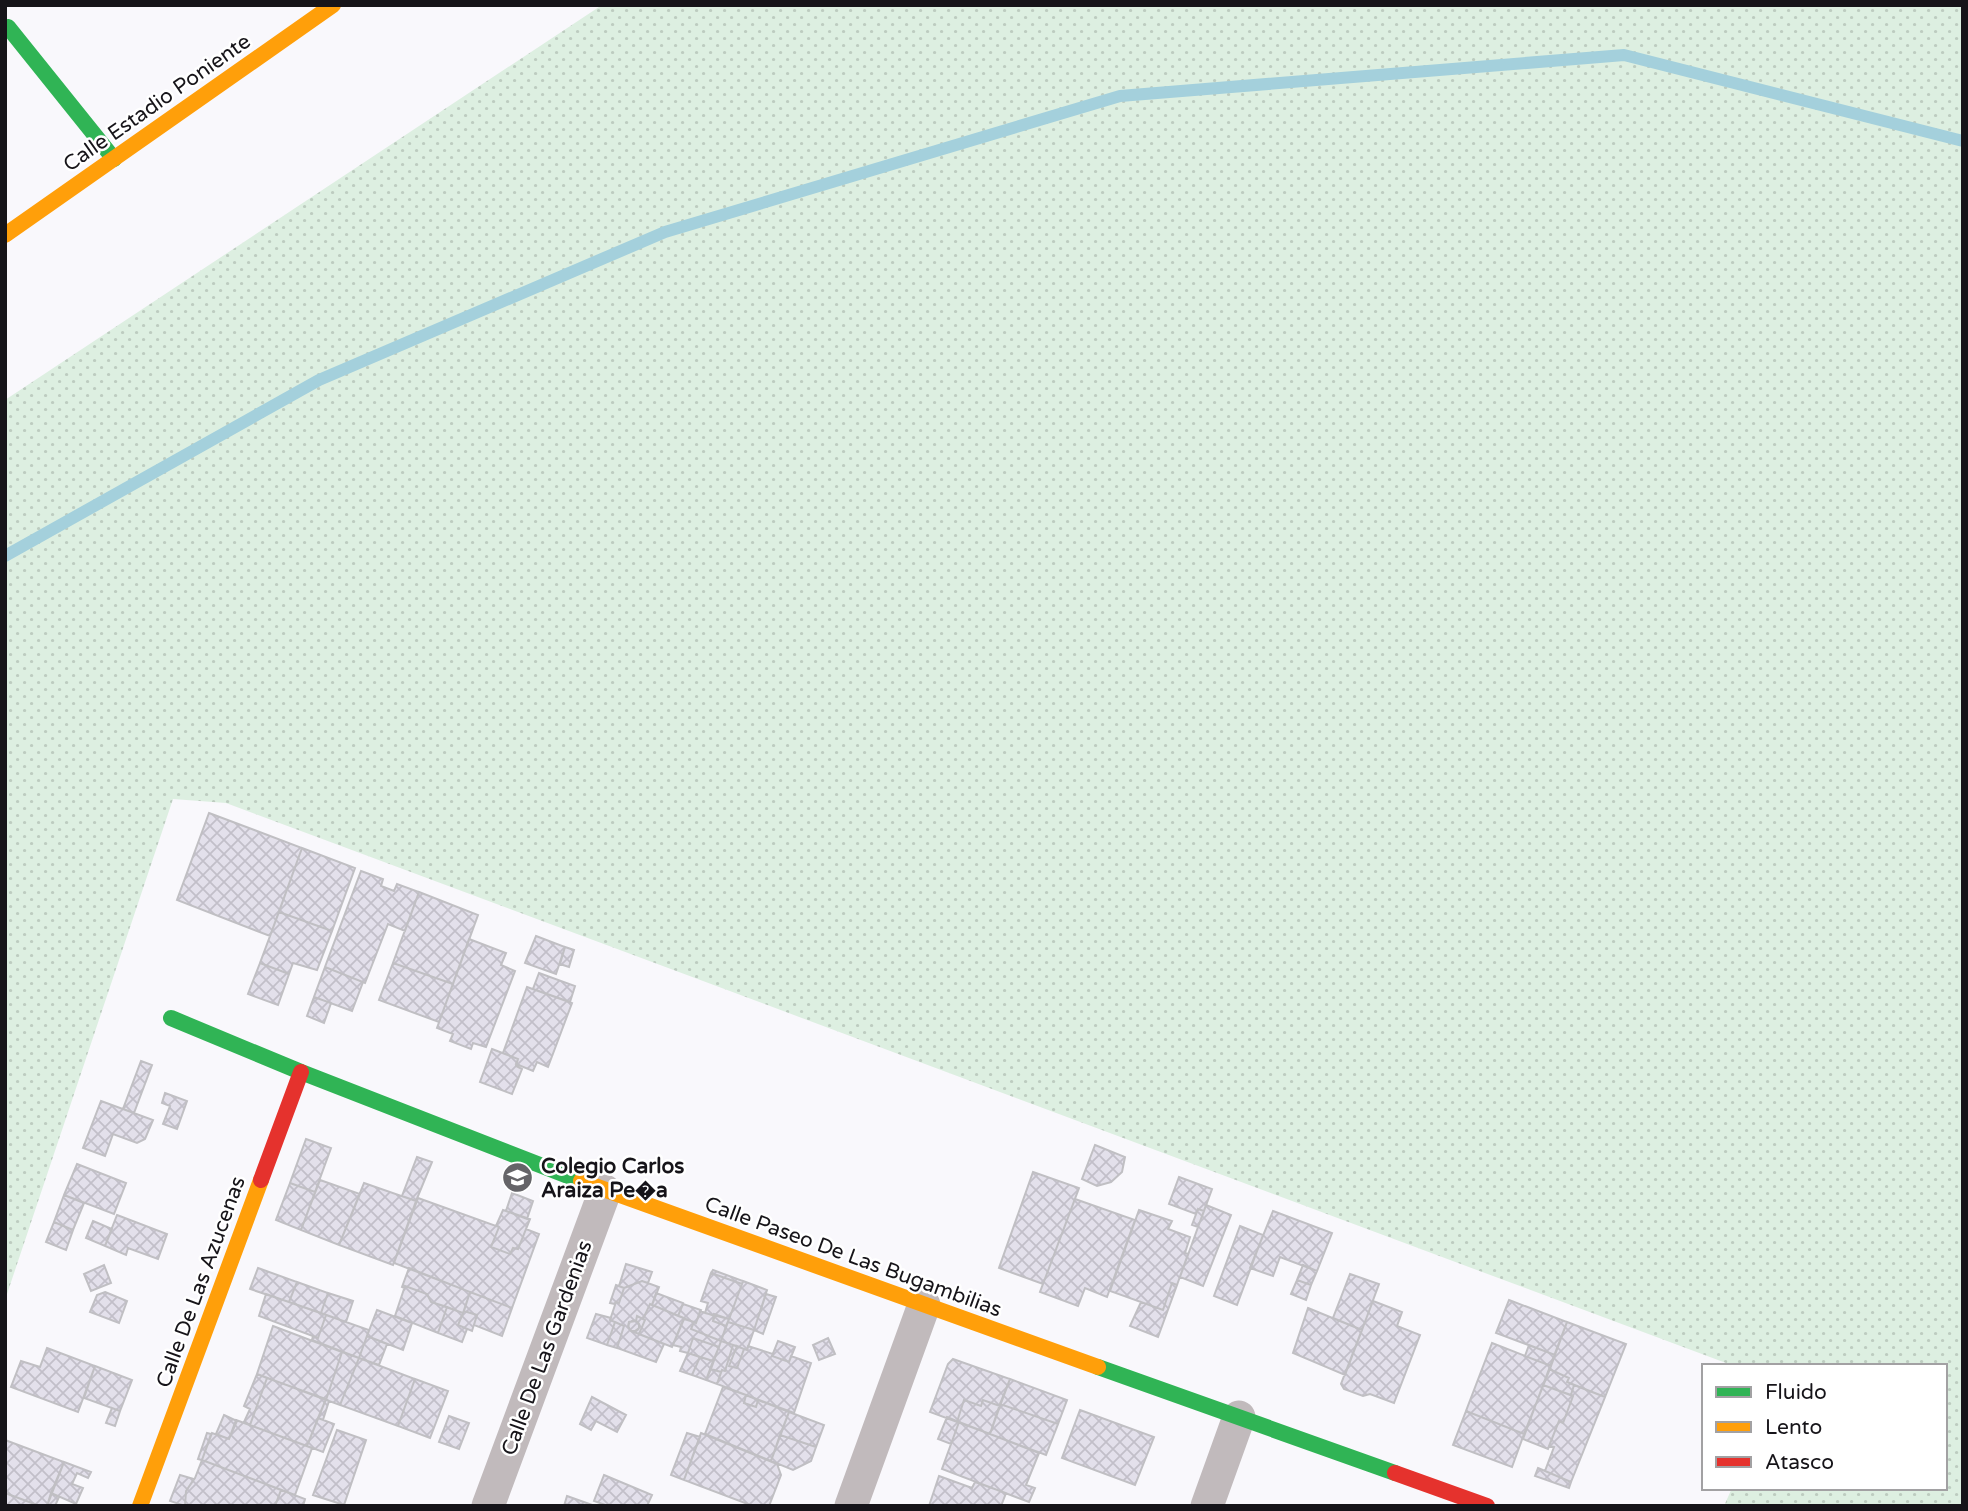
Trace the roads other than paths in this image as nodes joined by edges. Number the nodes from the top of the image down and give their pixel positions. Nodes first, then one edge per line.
1 (332, 5) edge
2 (8, 27) dead end
3 (114, 159) junction
4 (7, 230) edge
5 (171, 1018) dead end
6 (302, 1072) junction
7 (605, 1191) junction
8 (924, 1305) junction
9 (1239, 1417) junction
10 (140, 1506) edge
11 (488, 1506) edge
12 (851, 1506) edge
13 (1208, 1506) edge
14 (1487, 1506) edge

1 - 3 street, Calle Estadio Poniente
2 - 3 street
3 - 4 street, Calle Estadio Poniente
5 - 6 street, Calle Paseo De Las Bugambilias
6 - 7 street, Calle Paseo De Las Bugambilias
6 - 10 street, Calle De Las Azucenas
7 - 8 street, Calle Paseo De Las Bugambilias
7 - 11 street, Calle De Las Gardenias
8 - 9 street, Calle Paseo De Las Bugambilias
8 - 12 street
9 - 13 street
9 - 14 street, Calle Paseo De Las Bugambilias

